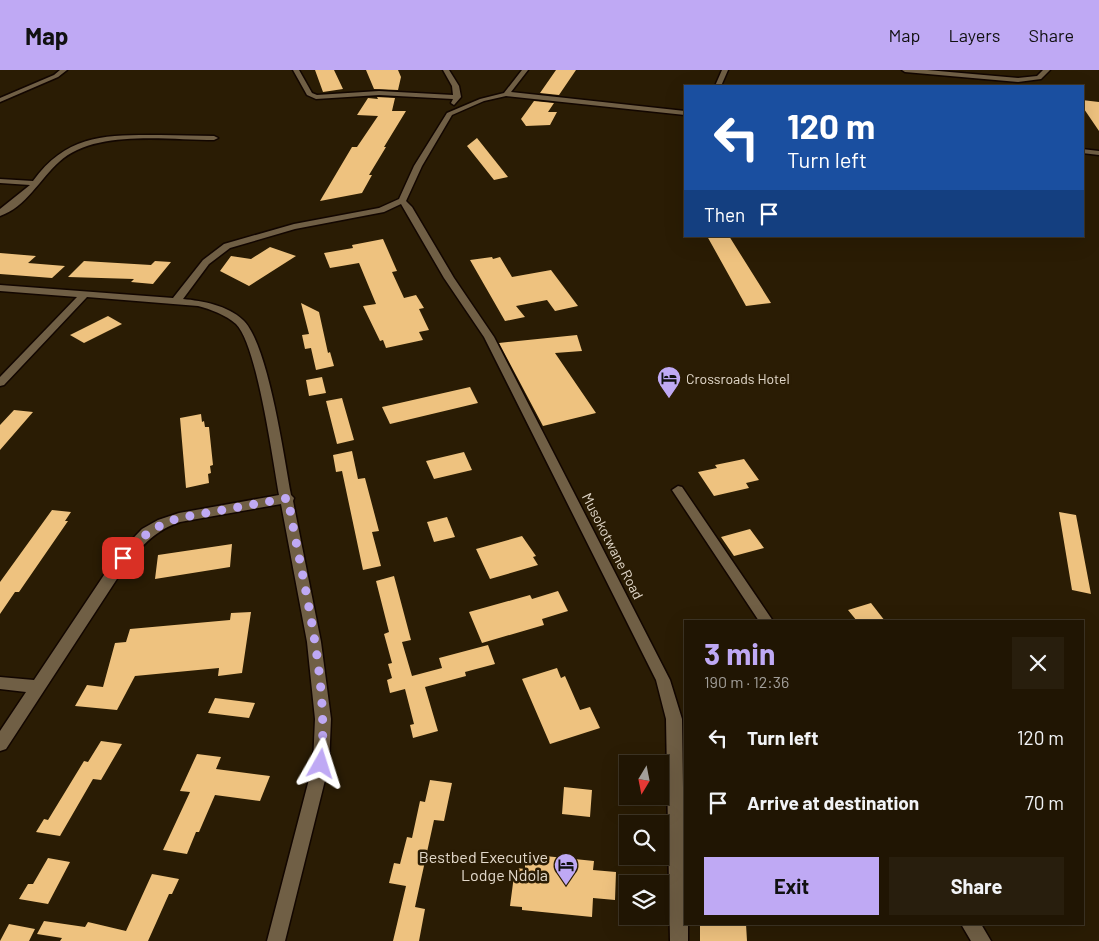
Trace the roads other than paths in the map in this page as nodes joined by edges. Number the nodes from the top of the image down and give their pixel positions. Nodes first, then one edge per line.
1 (64, 70) edge
2 (296, 70) edge
3 (446, 70) edge
4 (525, 70) edge
5 (725, 70) edge
6 (905, 70) edge
7 (1047, 70) edge
8 (718, 85) edge
9 (506, 94) junction
10 (458, 97) junction
11 (0, 100) edge
12 (684, 113) edge
13 (449, 114) junction
14 (214, 138) dead end
15 (1084, 151) edge
16 (1099, 153) edge
17 (0, 181) edge
18 (36, 183) junction
19 (402, 201) junction
20 (0, 213) edge
21 (0, 288) edge
22 (84, 294) junction
23 (177, 300) junction
24 (0, 382) edge
25 (678, 490) dead end
26 (288, 498) junction
27 (765, 620) edge
28 (0, 683) edge
29 (37, 687) junction
30 (0, 744) edge
31 (971, 925) edge
32 (276, 941) edge
33 (679, 941) edge
34 (982, 941) edge

1 - 11 street
2 - 10 street
3 - 10 street
4 - 9 street
5 - 8 street
6 - 7 street
9 - 12 street
9 - 13 street
10 - 13 street
13 - 19 street
14 - 18 street
15 - 16 street
17 - 18 street
18 - 20 street
19 - 23 street
19 - 33 street, Musokotwane Road
21 - 22 street
22 - 23 street
22 - 24 street
23 - 26 street
25 - 27 street
26 - 29 street
26 - 32 street
28 - 29 street
29 - 30 street
31 - 34 street

